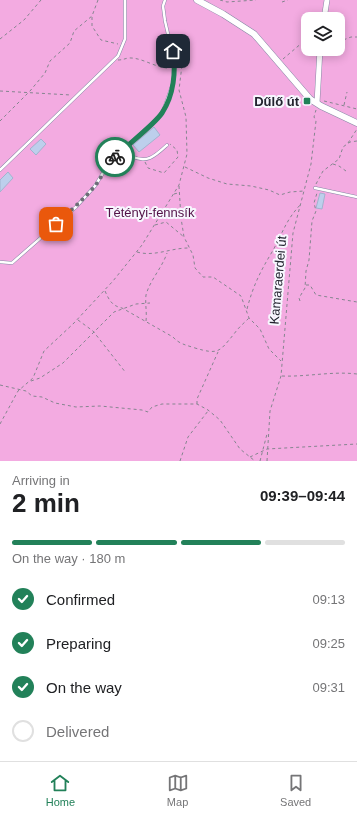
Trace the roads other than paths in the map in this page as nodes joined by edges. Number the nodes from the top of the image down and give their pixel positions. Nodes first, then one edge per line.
1 (125, 0) edge
2 (165, 0) edge
3 (197, 0) edge
4 (327, 0) edge
5 (325, 12) edge
6 (320, 56) edge
7 (317, 103) junction
8 (357, 123) edge
9 (130, 143) junction
10 (167, 145) road end
11 (112, 149) dead end
12 (117, 155) junction
13 (0, 170) edge
14 (315, 187) road end
15 (357, 197) edge
16 (0, 262) edge

1 - 13 lane
2 - 9 lane
3 - 7 street
4 - 5 street
6 - 7 street
7 - 8 street
9 - 10 lane
9 - 12 lane
11 - 12 lane
12 - 16 lane
14 - 15 lane

